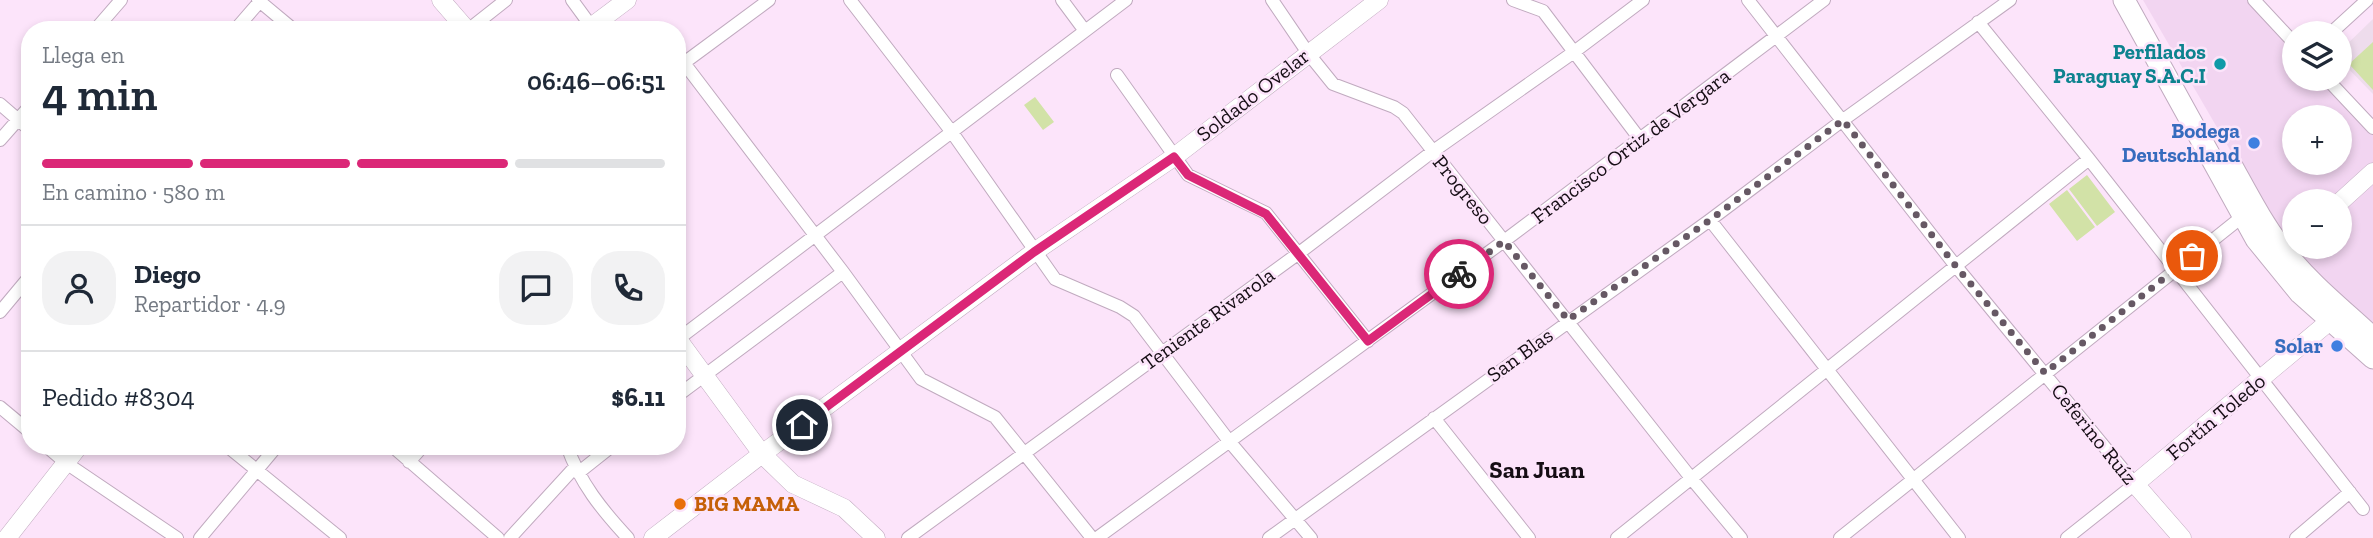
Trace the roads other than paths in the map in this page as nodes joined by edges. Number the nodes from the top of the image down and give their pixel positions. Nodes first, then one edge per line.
1 (121, 0) edge
2 (259, 0) edge
3 (441, 0) edge
4 (506, 0) edge
5 (572, 0) edge
6 (627, 0) edge
7 (769, 0) edge
8 (850, 0) edge
9 (1062, 0) edge
10 (1126, 0) edge
11 (1272, 0) edge
12 (1379, 0) edge
13 (1513, 0) edge
14 (1643, 0) edge
15 (1748, 0) edge
16 (1824, 0) edge
17 (2010, 0) edge
18 (2124, 0) edge
19 (2139, 0) edge
20 (2254, 0) edge
21 (2367, 0) edge
22 (103, 21) edge
23 (242, 21) edge
24 (284, 21) edge
25 (460, 21) edge
26 (479, 21) edge
27 (585, 21) edge
28 (598, 21) edge
29 (2344, 21) edge
30 (1978, 22) junction
31 (2282, 30) edge
32 (1085, 31) junction
33 (1775, 37) junction
34 (1574, 52) junction
35 (1307, 53) junction
36 (686, 61) edge
37 (686, 71) edge
38 (1117, 75) dead end
39 (2338, 91) edge
40 (0, 104) edge
41 (21, 116) edge
42 (18, 120) junction
43 (1843, 120) junction
44 (21, 122) edge
45 (2373, 128) edge
46 (951, 131) junction
47 (1639, 138) junction
48 (0, 140) edge
49 (1432, 152) junction
50 (1174, 157) junction
51 (2089, 159) junction
52 (2373, 172) edge
53 (2352, 191) edge
54 (2243, 216) junction
55 (1710, 220) junction
56 (816, 235) junction
57 (2282, 240) edge
58 (1504, 241) junction
59 (1034, 252) junction
60 (1299, 253) junction
61 (2297, 259) edge
62 (1955, 265) junction
63 (2175, 269) junction
64 (843, 272) junction
65 (21, 289) edge
66 (0, 312) edge
67 (1568, 320) junction
68 (2330, 320) junction
69 (686, 333) edge
70 (2373, 338) edge
71 (1368, 341) junction
72 (686, 350) edge
73 (1163, 351) junction
74 (900, 352) junction
75 (2373, 358) edge
76 (1826, 370) junction
77 (2045, 373) junction
78 (704, 375) junction
79 (2262, 379) junction
80 (686, 389) edge
81 (0, 407) edge
82 (1434, 418) junction
83 (21, 424) edge
84 (1229, 441) junction
85 (762, 454) junction
86 (1025, 454) junction
87 (56, 455) edge
88 (72, 455) edge
89 (238, 455) edge
90 (270, 455) edge
91 (402, 455) edge
92 (415, 455) edge
93 (571, 455) edge
94 (598, 455) edge
95 (409, 462) junction
96 (65, 463) junction
97 (257, 470) junction
98 (576, 470) junction
99 (1691, 478) junction
100 (1912, 478) junction
101 (2135, 484) junction
102 (2350, 492) junction
103 (2363, 509) dead end
104 (1296, 519) junction
105 (7, 538) edge
106 (177, 538) edge
107 (200, 538) edge
108 (340, 538) edge
109 (498, 538) edge
110 (510, 538) edge
111 (628, 538) edge
112 (653, 538) edge
113 (876, 538) edge
114 (908, 538) edge
115 (1092, 538) edge
116 (1097, 538) edge
117 (1269, 538) edge
118 (1311, 538) edge
119 (1529, 538) edge
120 (1617, 538) edge
121 (1741, 538) edge
122 (1840, 538) edge
123 (1959, 538) edge
124 (2067, 538) edge
125 (2182, 538) edge
126 (2296, 538) edge

1 - 22 street
2 - 23 street
2 - 24 street
3 - 25 main road
4 - 26 street
5 - 27 street
6 - 28 main road
7 - 36 street
8 - 46 street
9 - 32 street
10 - 32 street
11 - 35 street, Progreso
12 - 35 main road, Soldado Ovelar
13 - 34 street
14 - 34 street, Teniente Rivarola
15 - 33 street, Ceferino Ruíz
16 - 33 street, Francisco Ortiz de Vergara
17 - 30 street, San Blas
18 - 54 highway
19 - 57 highway
20 - 31 street
21 - 29 street
30 - 43 street, San Blas
30 - 51 street
32 - 46 street
33 - 43 street, Ceferino Ruíz
33 - 47 street, Francisco Ortiz de Vergara
34 - 47 street
34 - 49 street, Teniente Rivarola
35 - 49 street, Progreso
35 - 50 main road, Soldado Ovelar
37 - 56 street
38 - 50 street
39 - 45 street
40 - 42 street
41 - 42 street
42 - 44 street
42 - 48 street
43 - 55 street, San Blas
43 - 62 street, Ceferino Ruíz
46 - 56 street
46 - 59 street
47 - 58 street, Francisco Ortiz de Vergara
49 - 58 street, Progreso
49 - 60 street, Teniente Rivarola
50 - 59 main road, Soldado Ovelar
50 - 60 street
51 - 62 street
51 - 63 street
52 - 53 main road
54 - 63 street
54 - 68 highway
55 - 67 street, San Blas
55 - 76 street
56 - 64 street
56 - 69 street
58 - 67 street, Progreso
58 - 71 street, Francisco Ortiz de Vergara
59 - 73 street
59 - 74 main road, Soldado Ovelar
60 - 71 street
60 - 73 street, Teniente Rivarola
61 - 70 highway
62 - 76 street
62 - 77 street, Ceferino Ruíz
63 - 77 street
63 - 79 street
64 - 74 street
64 - 78 street
65 - 66 street
67 - 82 street, San Blas
67 - 99 street, Progreso
68 - 75 highway
68 - 79 main road, Fortín Toledo
71 - 84 street, Francisco Ortiz de Vergara
72 - 78 main road
73 - 84 street
73 - 86 street, Teniente Rivarola
74 - 85 main road, Soldado Ovelar
74 - 86 street
76 - 99 street
76 - 100 street
77 - 100 street
77 - 101 street, Ceferino Ruíz
78 - 80 street
78 - 85 main road
79 - 101 main road, Fortín Toledo
79 - 102 street
81 - 83 street
82 - 104 street, San Blas
82 - 119 street
84 - 104 street
84 - 116 street, Francisco Ortiz de Vergara
85 - 112 main road, Soldado Ovelar
85 - 113 main road
86 - 114 street, Teniente Rivarola
86 - 115 street
87 - 96 street
88 - 96 main road
89 - 97 street
90 - 97 street
91 - 95 street
92 - 95 street
93 - 98 street
94 - 98 street
95 - 109 street
96 - 105 main road
96 - 106 street
97 - 107 street
97 - 108 street
98 - 110 street
98 - 111 street
99 - 120 street
99 - 121 street, Progreso
100 - 122 street
100 - 123 street
101 - 124 street, Fortín Toledo
101 - 125 main road, Ceferino Ruíz
102 - 103 street
102 - 126 street
104 - 117 street, San Blas
104 - 118 street

